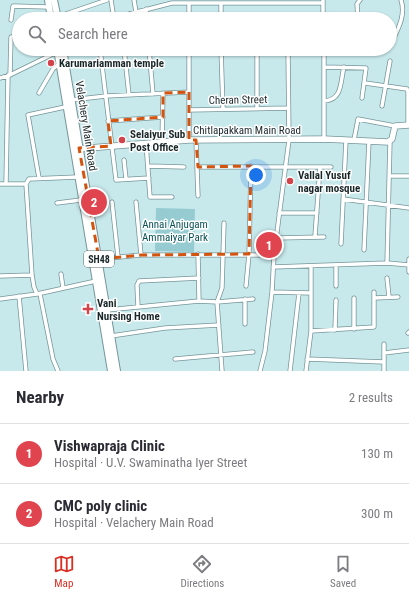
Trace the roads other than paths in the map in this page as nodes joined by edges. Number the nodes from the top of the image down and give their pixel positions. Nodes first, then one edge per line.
1 (54, 0) edge
2 (107, 0) edge
3 (111, 0) edge
4 (134, 0) edge
5 (360, 0) edge
6 (401, 0) edge
7 (202, 2) edge
8 (295, 2) edge
9 (323, 2) edge
10 (49, 3) edge
11 (189, 4) junction
12 (221, 4) junction
13 (146, 9) joint
14 (12, 12) edge
15 (55, 12) edge
16 (73, 12) edge
17 (113, 12) edge
18 (136, 12) joint
19 (189, 12) edge
20 (221, 12) edge
21 (358, 12) edge
22 (12, 13) edge
23 (11, 20) dead end
24 (397, 29) edge
25 (12, 37) edge
26 (47, 56) edge
27 (59, 56) edge
28 (60, 56) edge
29 (101, 56) edge
30 (125, 56) edge
31 (150, 56) edge
32 (189, 56) edge
33 (221, 56) edge
34 (257, 56) edge
35 (288, 56) edge
36 (324, 56) edge
37 (390, 61) dead end
38 (59, 64) junction
39 (324, 67) junction
40 (344, 67) junction
41 (9, 75) junction
42 (0, 78) edge
43 (365, 83) junction
44 (386, 86) junction
45 (189, 92) junction
46 (39, 93) dead end
47 (163, 93) junction
48 (153, 94) junction
49 (129, 95) junction
50 (106, 96) junction
51 (362, 98) dead end
52 (71, 100) junction
53 (324, 101) junction
54 (409, 103) edge
55 (66, 106) junction
56 (382, 106) dead end
57 (257, 108) junction
58 (288, 108) junction
59 (223, 109) junction
60 (189, 110) junction
61 (163, 117) junction
62 (108, 120) junction
63 (408, 125) edge
64 (394, 126) junction
65 (324, 139) junction
66 (189, 140) junction
67 (196, 140) junction
68 (289, 140) junction
69 (346, 140) junction
70 (354, 140) junction
71 (369, 141) junction
72 (390, 141) junction
73 (162, 142) junction
74 (146, 143) junction
75 (111, 146) junction
76 (76, 149) junction
77 (124, 160) dead end
78 (148, 166) junction
79 (251, 166) junction
80 (286, 166) junction
81 (184, 167) dead end
82 (198, 167) junction
83 (320, 167) junction
84 (331, 167) dead end
85 (389, 176) junction
86 (409, 176) edge
87 (78, 177) junction
88 (39, 178) junction
89 (148, 178) junction
90 (126, 179) junction
91 (0, 184) edge
92 (6, 184) junction
93 (26, 184) junction
94 (198, 196) dead end
95 (172, 197) dead end
96 (343, 199) junction
97 (81, 200) junction
98 (112, 202) dead end
99 (136, 202) dead end
100 (57, 203) dead end
101 (367, 204) junction
102 (388, 207) junction
103 (409, 208) edge
104 (280, 213) junction
105 (317, 213) junction
106 (224, 223) dead end
107 (315, 236) junction
108 (324, 237) dead end
109 (276, 238) junction
110 (341, 244) dead end
111 (364, 250) dead end
112 (198, 254) junction
113 (223, 254) junction
114 (249, 254) junction
115 (141, 255) junction
116 (274, 255) junction
117 (118, 257) junction
118 (99, 259) junction
119 (409, 259) edge
120 (387, 263) junction
121 (336, 265) junction
122 (409, 265) edge
123 (311, 266) junction
124 (273, 267) junction
125 (409, 272) edge
126 (61, 274) dead end
127 (32, 275) junction
128 (0, 276) edge
129 (199, 278) junction
130 (387, 278) dead end
131 (96, 281) junction
132 (246, 286) dead end
133 (336, 286) dead end
134 (63, 288) junction
135 (272, 292) junction
136 (374, 292) dead end
137 (299, 293) junction
138 (311, 293) junction
139 (39, 294) junction
140 (19, 296) junction
141 (389, 297) junction
142 (398, 297) dead end
143 (354, 298) dead end
144 (374, 298) junction
145 (0, 299) edge
146 (244, 299) junction
147 (253, 299) dead end
148 (336, 300) dead end
149 (199, 301) junction
150 (217, 302) junction
151 (138, 307) junction
152 (107, 310) junction
153 (245, 324) dead end
154 (219, 325) junction
155 (354, 328) junction
156 (335, 330) junction
157 (311, 331) junction
158 (111, 336) junction
159 (384, 344) dead end
160 (409, 350) edge
161 (253, 352) dead end
162 (384, 353) junction
163 (221, 355) junction
164 (175, 359) dead end
165 (307, 359) junction
166 (384, 362) junction
167 (26, 371) edge
168 (58, 371) edge
169 (111, 371) edge
170 (117, 371) edge
171 (222, 371) edge
172 (260, 371) edge
173 (290, 371) edge
174 (306, 371) edge
175 (384, 371) edge

1 - 15 main road
2 - 16 street
3 - 17 street
4 - 18 street
5 - 21 street
6 - 24 street
7 - 11 street
7 - 12 street
8 - 9 street
8 - 12 street
10 - 14 street
11 - 13 street
11 - 19 street
12 - 20 street
13 - 18 street
22 - 23 street
25 - 41 street
26 - 41 street
27 - 38 main road, SH48
28 - 52 main road, Velachery Main Road / SH48
29 - 50 street
30 - 49 street
31 - 48 street
32 - 45 street
33 - 59 street
34 - 57 street
35 - 58 street
36 - 39 street
37 - 44 street
38 - 46 street
38 - 55 main road, SH48
39 - 40 street
39 - 53 street
40 - 43 street
40 - 53 street
41 - 42 street
41 - 92 street
43 - 44 street
43 - 51 street
44 - 54 street
44 - 56 street
45 - 47 street
45 - 60 street
47 - 48 street
47 - 61 street
48 - 49 street
49 - 50 street
50 - 52 street
50 - 62 street
52 - 76 main road, Velachery Main Road / SH48
53 - 65 street
54 - 63 street
55 - 76 main road, Velachery Main Road / SH48
55 - 88 street
57 - 58 street, Cheran Street
57 - 59 street, Cheran Street
58 - 68 street
59 - 60 street, Cheran Street
60 - 66 street
61 - 62 street
61 - 73 street
62 - 75 street
63 - 64 street
64 - 70 street
64 - 72 street
65 - 68 street, Chitlapakkam Main Road
65 - 69 street, Chitlapakkam Main Road
66 - 67 street, Chitlapakkam Main Road
66 - 73 street, Chitlapakkam Main Road
67 - 68 street, Chitlapakkam Main Road
67 - 82 street
68 - 80 street
69 - 70 street, Chitlapakkam Main Road
69 - 96 street
70 - 71 street, Chitlapakkam Main Road
71 - 72 street, Chitlapakkam Main Road
71 - 101 street
72 - 85 street
73 - 74 street, Chitlapakkam Main Road
74 - 75 street, Chitlapakkam Main Road
74 - 78 street
75 - 76 street, Chitlapakkam Main Road
75 - 90 street
76 - 87 main road, Velachery Main Road / SH48
76 - 118 main road, Velachery Main Road / SH48
77 - 90 street
78 - 81 street
78 - 89 street
79 - 80 street
79 - 82 street
79 - 114 street
80 - 83 street
80 - 104 street
82 - 94 street
83 - 84 street
83 - 105 street
85 - 86 street
85 - 102 street
87 - 88 street
87 - 97 main road, Velachery Main Road / SH48
88 - 93 street
89 - 90 street
89 - 95 street
91 - 92 street
92 - 93 street
93 - 127 street
96 - 101 street
96 - 110 street
97 - 100 street
97 - 131 main road, Velachery Main Road / SH48
98 - 117 street
99 - 115 street
101 - 102 street
101 - 111 street
102 - 103 street
102 - 120 street
104 - 105 street
104 - 109 street
105 - 107 street
106 - 113 street
107 - 108 street
107 - 109 street
109 - 116 street
112 - 113 street
112 - 115 street
112 - 129 street
113 - 114 street
113 - 150 street
114 - 116 street
114 - 132 street
115 - 117 street
116 - 124 street
117 - 118 street
118 - 152 main road, Velachery Main Road / SH48
119 - 122 street
120 - 121 street
120 - 122 street
121 - 123 street
121 - 133 street
122 - 125 street
123 - 124 street
123 - 138 street
124 - 135 street
126 - 134 street
127 - 128 street
127 - 139 street
129 - 149 street
129 - 151 street
130 - 141 street
131 - 134 street
131 - 169 main road, Velachery Main Road / SH48
134 - 139 street
135 - 137 street
135 - 172 street
136 - 144 street
137 - 138 street
137 - 173 street
138 - 157 street
139 - 140 street
139 - 168 street
140 - 145 street
140 - 167 street
141 - 142 street
141 - 144 street
143 - 155 street
144 - 155 street
146 - 147 street
146 - 150 street
146 - 153 street
148 - 156 street
149 - 150 street
149 - 151 street
150 - 154 street
151 - 152 street
152 - 158 main road, Velachery Main Road / SH48
154 - 158 street
154 - 163 street
155 - 156 street
156 - 157 street
157 - 165 street
158 - 170 main road, Velachery Main Road / SH48
159 - 162 street
160 - 162 street
161 - 163 street
162 - 166 street
163 - 164 street
163 - 171 street
165 - 166 street
165 - 174 street
166 - 175 street

